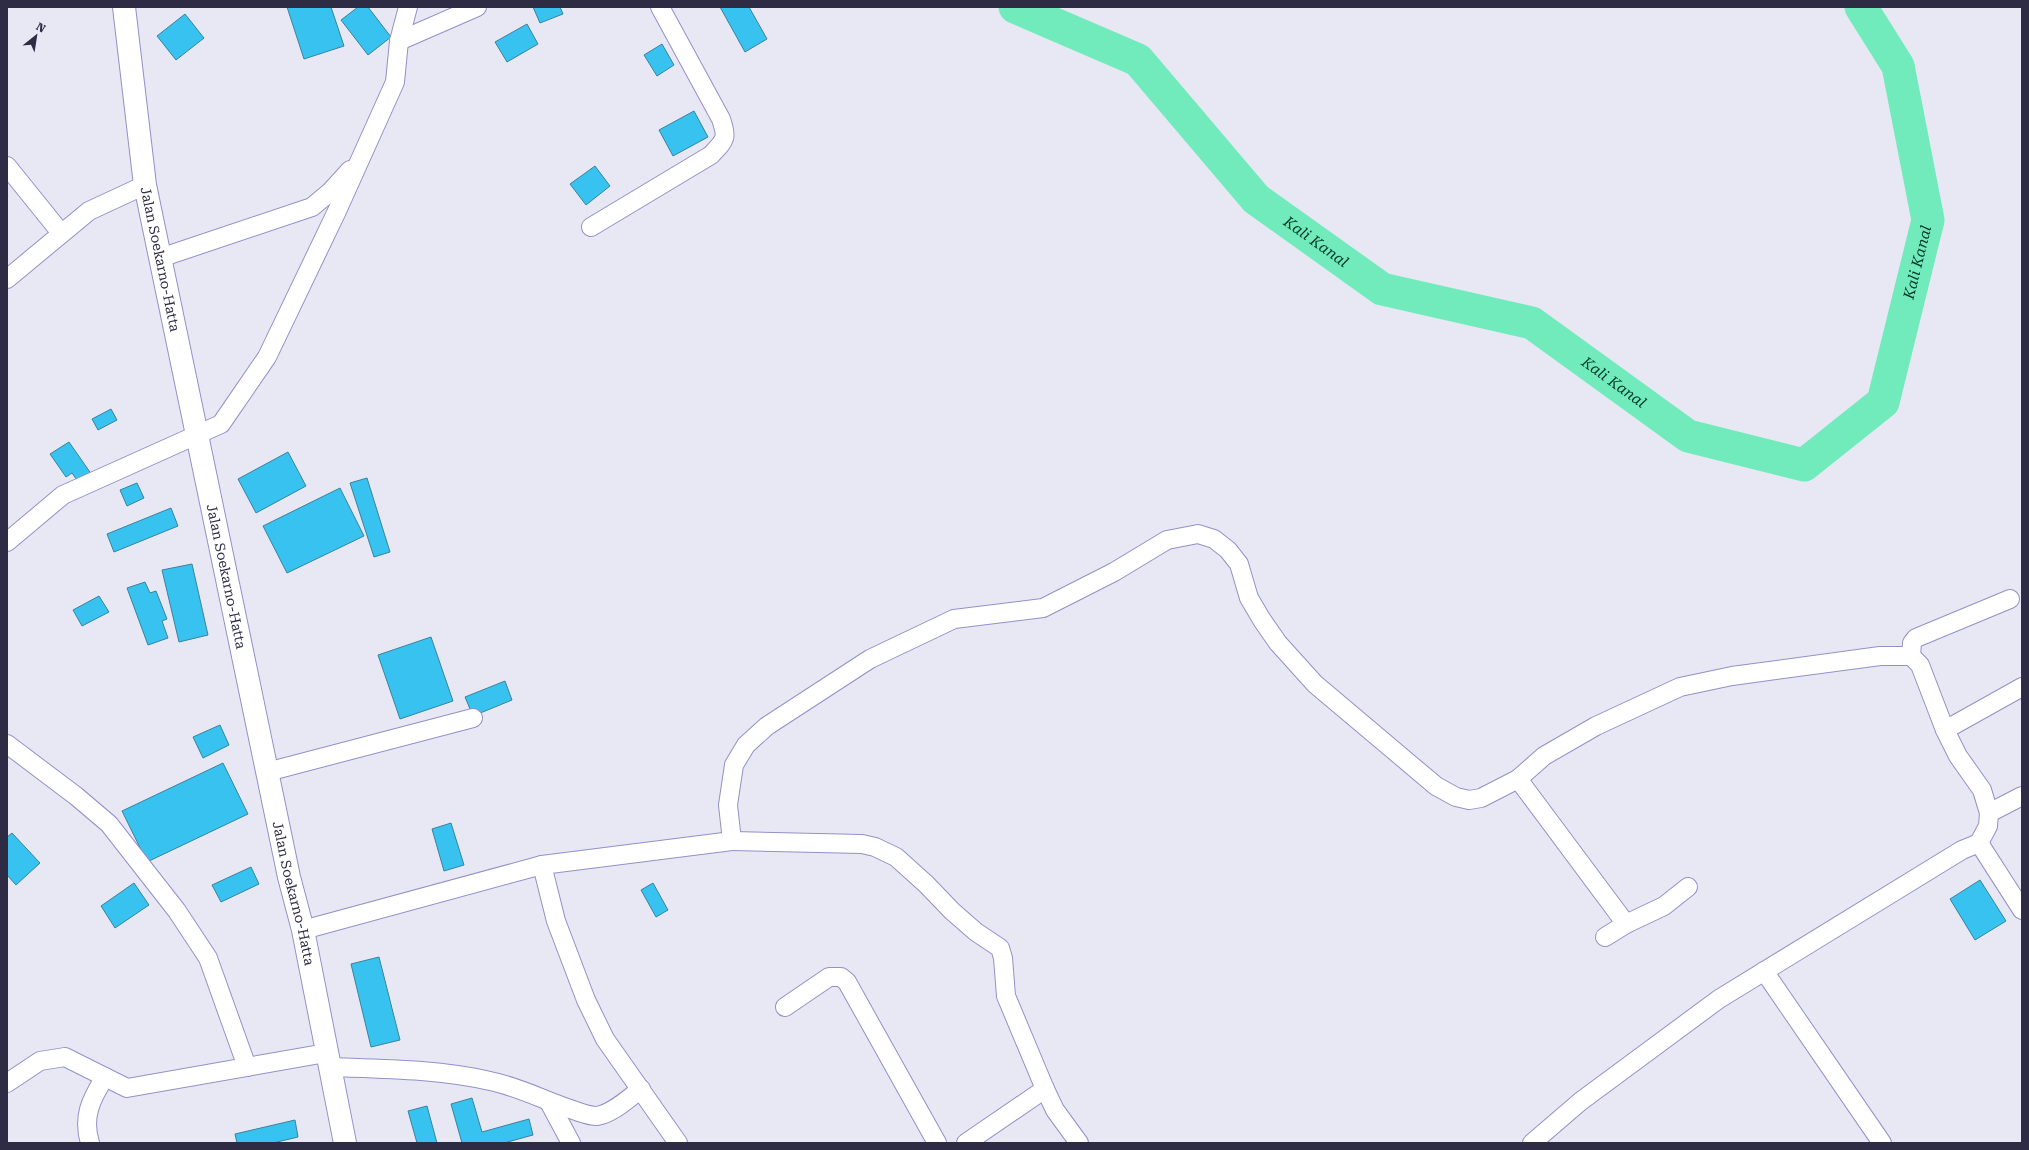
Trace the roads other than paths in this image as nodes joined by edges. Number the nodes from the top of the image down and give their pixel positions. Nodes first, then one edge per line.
1 (124, 7) edge
2 (408, 7) edge
3 (477, 7) edge
4 (660, 7) edge
5 (399, 41) junction
6 (361, 158) junction
7 (7, 166) edge
8 (145, 185) junction
9 (592, 227) dead end
10 (61, 233) junction
11 (160, 258) junction
12 (7, 279) edge
13 (197, 435) junction
14 (7, 542) edge
15 (2010, 600) dead end
16 (1911, 656) junction
17 (2022, 687) edge
18 (473, 718) dead end
19 (1945, 730) junction
20 (7, 744) edge
21 (267, 772) junction
22 (1518, 779) junction
23 (2022, 796) edge
24 (1989, 813) junction
25 (732, 841) junction
26 (1979, 843) junction
27 (542, 865) junction
28 (1688, 886) dead end
29 (2022, 910) edge
30 (1626, 924) junction
31 (303, 930) junction
32 (1605, 937) dead end
33 (1764, 971) junction
34 (785, 1007) dead end
35 (328, 1060) junction
36 (247, 1067) junction
37 (105, 1077) junction
38 (7, 1083) edge
39 (641, 1089) junction
40 (1045, 1089) junction
41 (549, 1102) junction
42 (90, 1143) edge
43 (345, 1143) edge
44 (571, 1143) edge
45 (678, 1143) edge
46 (937, 1143) edge
47 (966, 1143) edge
48 (1079, 1143) edge
49 (1532, 1143) edge
50 (1882, 1143) edge

1 - 8 highway, Jalan Soekarno-Hatta
2 - 5 street
3 - 5 street
4 - 9 street
5 - 6 street
6 - 11 street
6 - 13 street
7 - 10 street
8 - 10 street
8 - 11 highway, Jalan Soekarno-Hatta
10 - 12 street
11 - 13 highway, Jalan Soekarno-Hatta
13 - 14 street
13 - 21 highway, Jalan Soekarno-Hatta
15 - 16 street
16 - 19 street
16 - 22 street
17 - 19 street
18 - 21 street
19 - 24 street
20 - 36 street
21 - 31 highway, Jalan Soekarno-Hatta
22 - 25 street
22 - 30 street
23 - 24 street
24 - 26 street
25 - 27 street
25 - 40 street
26 - 29 street
26 - 33 street
27 - 31 street
27 - 39 street
28 - 30 street
30 - 32 street
31 - 35 highway, Jalan Soekarno-Hatta
33 - 49 street
33 - 50 street
34 - 46 street
35 - 36 street
35 - 41 street
35 - 43 highway, Jalan Soekarno-Hatta
36 - 37 street
37 - 38 street
37 - 42 street
39 - 41 street
39 - 45 street
40 - 47 street
40 - 48 street
41 - 44 street

